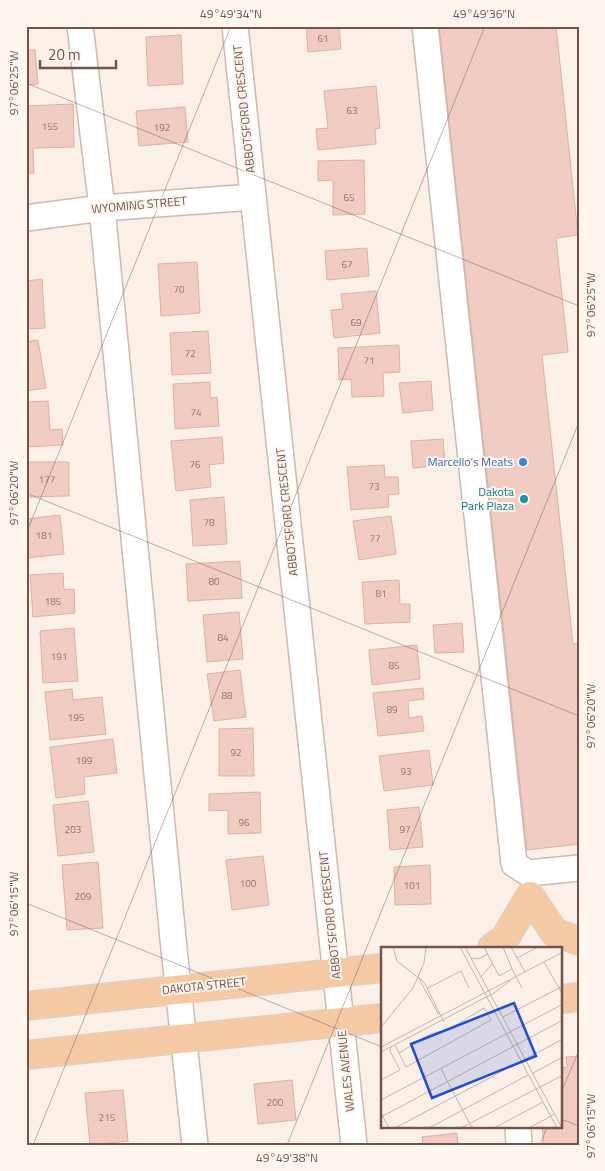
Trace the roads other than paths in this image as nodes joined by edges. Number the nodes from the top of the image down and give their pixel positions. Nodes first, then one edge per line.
1 (80, 26) edge
2 (235, 26) edge
3 (425, 26) edge
4 (253, 196) junction
5 (102, 208) junction
6 (26, 218) edge
7 (579, 868) edge
8 (529, 884) junction
9 (579, 941) edge
10 (493, 947) edge
11 (579, 947) edge
12 (562, 949) edge
13 (381, 969) edge
14 (178, 989) junction
15 (579, 997) edge
16 (339, 998) junction
17 (562, 999) edge
18 (26, 1006) edge
19 (381, 1018) edge
20 (183, 1038) junction
21 (26, 1055) edge
22 (518, 1128) edge
23 (195, 1145) edge
24 (354, 1145) edge
25 (519, 1145) edge

1 - 5 street
2 - 4 street, ABBOTSFORD CRESCENT
3 - 8 street
4 - 5 street, WYOMING STREET
4 - 16 street, ABBOTSFORD CRESCENT
5 - 6 street, WYOMING STREET
5 - 14 street
7 - 8 street
8 - 9 main road
8 - 10 main road
11 - 12 main road
13 - 16 main road, DAKOTA STREET
14 - 16 main road, DAKOTA STREET
14 - 18 main road, DAKOTA STREET
14 - 20 street
15 - 17 main road
16 - 19 main road, DAKOTA STREET
16 - 20 main road, DAKOTA STREET
16 - 24 street, WALES AVENUE
20 - 21 main road, DAKOTA STREET
20 - 23 street
22 - 25 street

